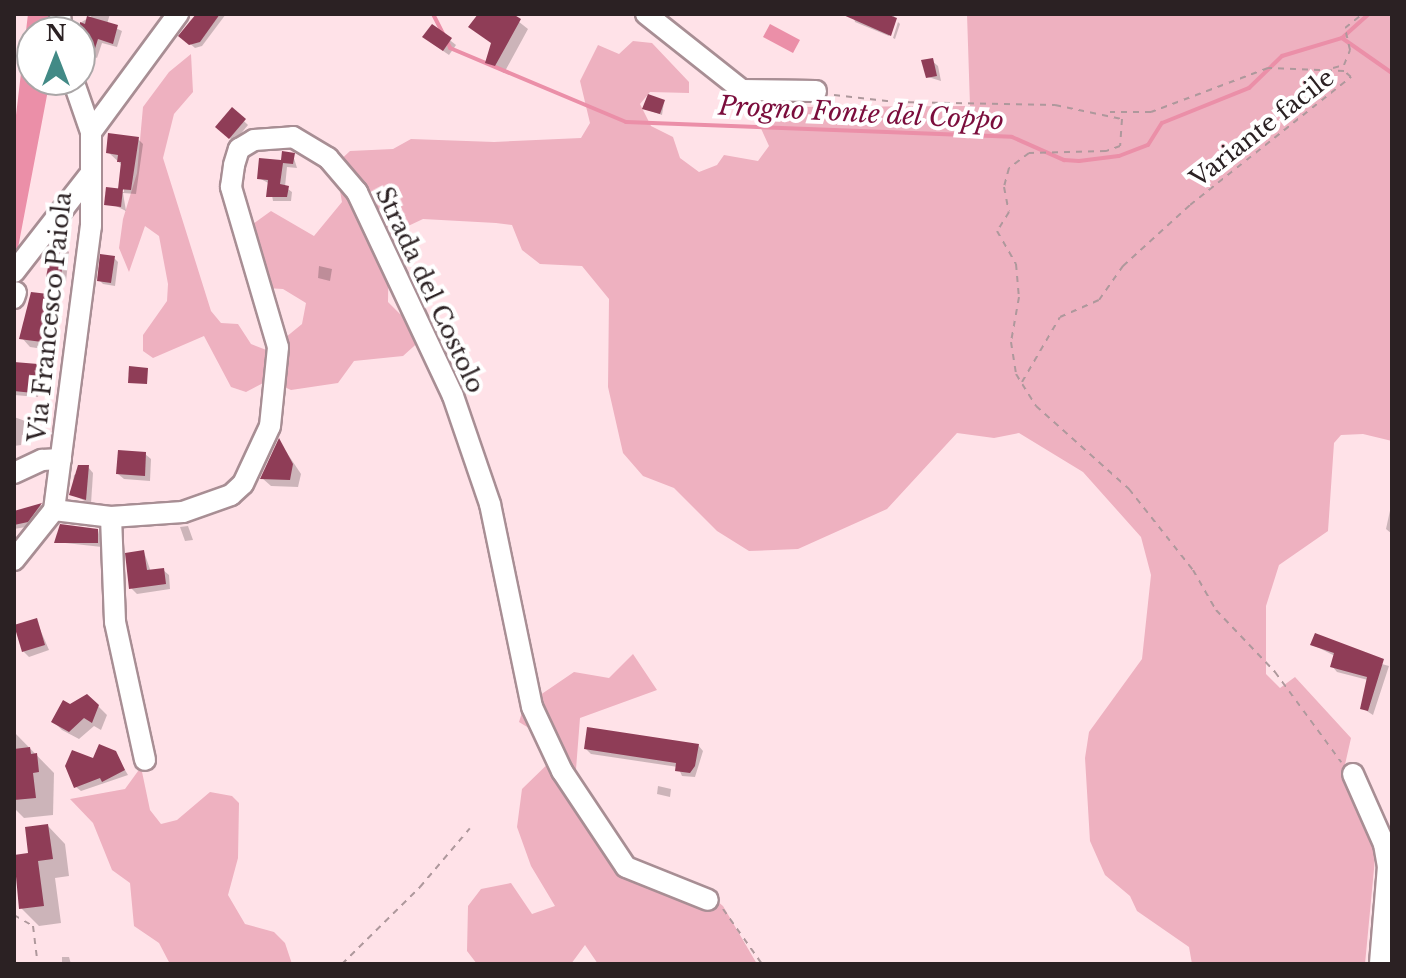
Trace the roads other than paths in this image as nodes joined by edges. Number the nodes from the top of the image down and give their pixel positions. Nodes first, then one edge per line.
1 (178, 14) edge
2 (646, 14) edge
3 (816, 91) road end
4 (79, 96) edge
5 (91, 132) junction
6 (91, 173) junction
7 (15, 287) edge
8 (61, 459) junction
9 (14, 473) edge
10 (54, 510) junction
11 (111, 517) junction
12 (14, 560) edge
13 (145, 760) dead end
14 (1353, 774) road end
15 (708, 900) road end
16 (1380, 964) edge

1 - 5 street
2 - 3 street
4 - 5 street, Via Francesco Paiola
5 - 6 street, Via Francesco Paiola
6 - 7 street
6 - 8 street, Via Francesco Paiola
8 - 9 street, Via Francesco Paiola
8 - 10 street, Via Francesco Paiola
10 - 11 street, Strada del Costolo
10 - 12 street
11 - 13 street
11 - 15 street, Strada del Costolo
14 - 16 street

